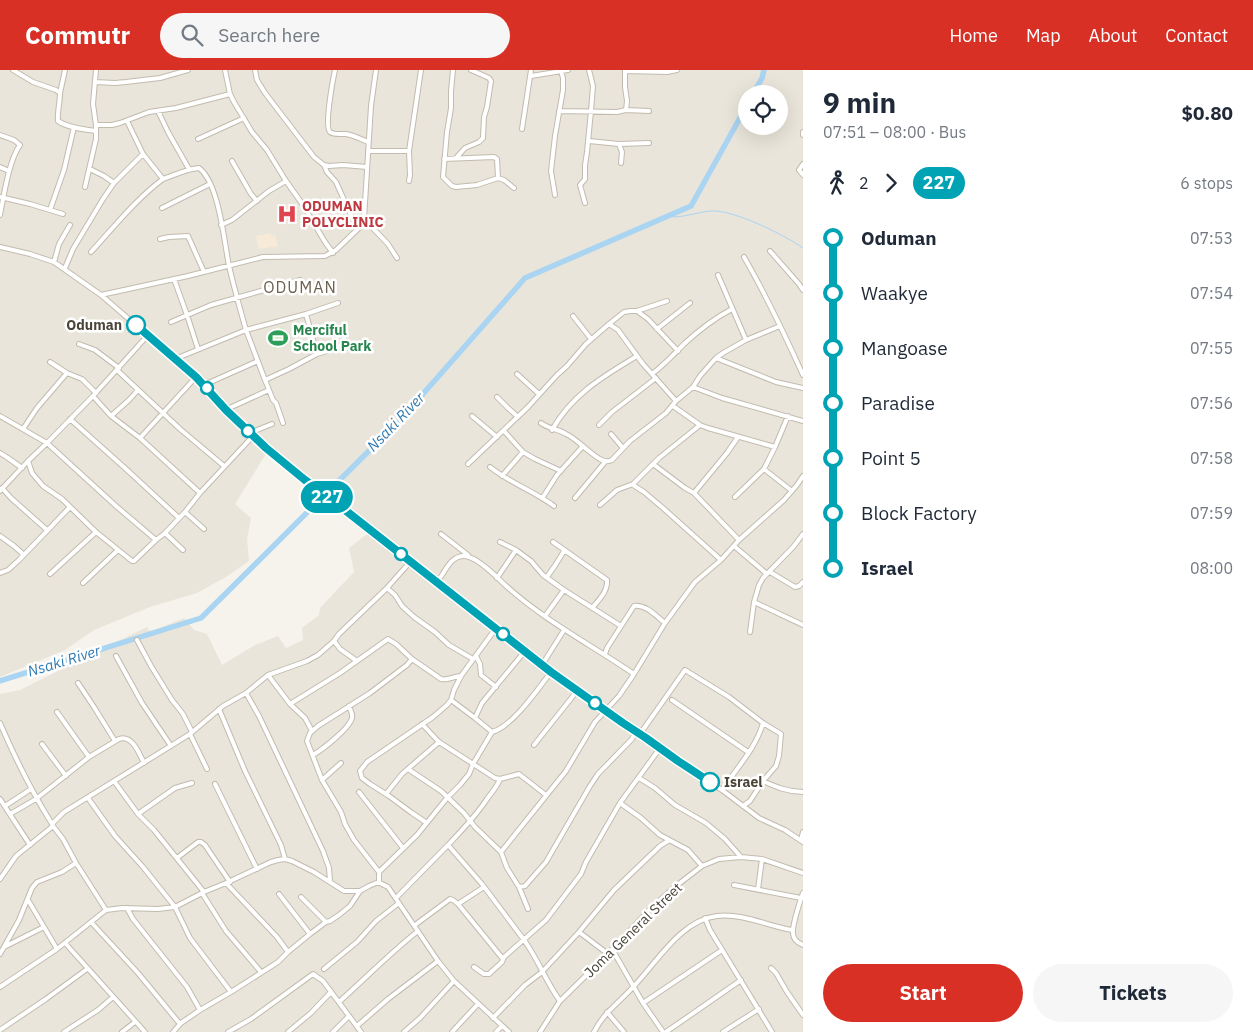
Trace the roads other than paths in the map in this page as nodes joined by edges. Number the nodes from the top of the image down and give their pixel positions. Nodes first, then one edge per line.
1 (13, 70) edge
2 (64, 70) edge
3 (96, 70) edge
4 (188, 70) edge
5 (225, 70) edge
6 (255, 70) edge
7 (335, 70) edge
8 (376, 70) edge
9 (421, 70) edge
10 (454, 70) edge
11 (471, 70) edge
12 (532, 70) edge
13 (568, 70) edge
14 (590, 70) edge
15 (677, 70) edge
16 (561, 71) edge
17 (625, 71) edge
18 (531, 76) junction
19 (95, 82) junction
20 (60, 93) junction
21 (230, 94) junction
22 (626, 110) junction
23 (158, 111) junction
24 (559, 111) junction
25 (591, 111) junction
26 (649, 111) dead end
27 (244, 118) junction
28 (127, 121) junction
29 (96, 125) junction
30 (74, 127) junction
31 (522, 129) dead end
32 (95, 131) junction
33 (0, 135) edge
34 (198, 139) dead end
35 (368, 142) junction
36 (588, 142) junction
37 (649, 143) dead end
38 (619, 144) junction
39 (368, 151) junction
40 (409, 152) junction
41 (143, 154) junction
42 (444, 158) junction
43 (456, 158) junction
44 (232, 161) dead end
45 (621, 163) dead end
46 (803, 164) edge
47 (324, 165) junction
48 (0, 167) edge
49 (367, 167) junction
50 (189, 168) junction
51 (90, 169) junction
52 (9, 171) junction
53 (803, 175) edge
54 (498, 178) junction
55 (163, 179) junction
56 (286, 181) junction
57 (409, 181) dead end
58 (114, 183) junction
59 (210, 184) junction
60 (85, 187) dead end
61 (514, 188) dead end
62 (555, 195) dead end
63 (2, 198) edge
64 (257, 201) junction
65 (585, 203) dead end
66 (162, 208) dead end
67 (50, 210) junction
68 (63, 214) dead end
69 (0, 215) edge
70 (364, 220) junction
71 (70, 225) dead end
72 (221, 225) junction
73 (360, 227) junction
74 (160, 239) dead end
75 (0, 247) edge
76 (770, 251) dead end
77 (91, 252) dead end
78 (333, 253) junction
79 (744, 257) dead end
80 (397, 258) dead end
81 (54, 262) junction
82 (229, 266) junction
83 (64, 268) junction
84 (204, 272) junction
85 (718, 275) dead end
86 (174, 279) junction
87 (300, 280) dead end
88 (803, 290) edge
89 (101, 295) junction
90 (237, 297) junction
91 (667, 301) dead end
92 (338, 303) dead end
93 (690, 303) dead end
94 (732, 309) junction
95 (638, 311) junction
96 (306, 314) junction
97 (187, 316) junction
98 (574, 316) dead end
99 (170, 322) dead end
100 (609, 324) junction
101 (780, 326) junction
102 (657, 329) junction
103 (246, 330) junction
104 (344, 334) dead end
105 (148, 335) junction
106 (590, 339) junction
107 (746, 340) junction
108 (79, 344) dead end
109 (198, 350) junction
110 (678, 351) junction
111 (317, 354) junction
112 (637, 356) junction
113 (716, 358) junction
114 (175, 359) junction
115 (258, 361) junction
116 (50, 362) dead end
117 (118, 369) junction
118 (67, 372) junction
119 (518, 374) dead end
120 (652, 374) junction
121 (803, 375) edge
122 (196, 377) junction
123 (656, 378) junction
124 (265, 380) junction
125 (204, 384) junction
126 (693, 387) junction
127 (803, 388) edge
128 (138, 390) junction
129 (269, 390) junction
130 (95, 394) junction
131 (539, 394) junction
132 (497, 397) dead end
133 (676, 401) junction
134 (673, 406) junction
135 (226, 410) junction
136 (163, 413) junction
137 (0, 416) edge
138 (111, 416) junction
139 (472, 416) dead end
140 (788, 416) junction
141 (518, 417) junction
142 (70, 419) junction
143 (803, 421) edge
144 (283, 423) dead end
145 (541, 423) dead end
146 (272, 424) dead end
147 (599, 425) dead end
148 (700, 425) junction
149 (23, 429) junction
150 (552, 430) junction
151 (504, 431) junction
152 (611, 434) dead end
153 (252, 435) junction
154 (738, 436) junction
155 (497, 437) junction
156 (140, 438) junction
157 (47, 443) junction
158 (583, 446) junction
159 (623, 448) junction
160 (775, 448) junction
161 (523, 452) junction
162 (0, 453) edge
163 (28, 461) junction
164 (605, 462) junction
165 (468, 464) dead end
166 (653, 464) junction
167 (224, 466) junction
168 (490, 467) dead end
169 (22, 468) junction
170 (764, 469) junction
171 (561, 471) junction
172 (502, 476) junction
173 (803, 476) edge
174 (633, 484) junction
175 (1, 489) edge
176 (792, 491) junction
177 (200, 493) junction
178 (694, 493) junction
179 (543, 497) junction
180 (735, 497) dead end
181 (575, 498) dead end
182 (600, 505) dead end
183 (554, 506) dead end
184 (70, 507) junction
185 (185, 512) junction
186 (179, 518) junction
187 (204, 529) dead end
188 (47, 530) junction
189 (96, 532) junction
190 (165, 533) junction
191 (441, 534) dead end
192 (803, 534) edge
193 (0, 536) edge
194 (156, 540) junction
195 (739, 540) junction
196 (500, 542) dead end
197 (553, 542) dead end
198 (734, 546) junction
199 (118, 550) junction
200 (183, 550) dead end
201 (516, 550) junction
202 (564, 551) junction
203 (24, 555) junction
204 (469, 556) junction
205 (720, 560) junction
206 (410, 562) junction
207 (0, 573) edge
208 (769, 573) junction
209 (50, 574) dead end
210 (547, 577) junction
211 (498, 578) junction
212 (436, 582) junction
213 (803, 582) edge
214 (83, 583) dead end
215 (387, 588) junction
216 (564, 590) junction
217 (754, 602) junction
218 (592, 608) junction
219 (545, 616) junction
220 (664, 623) junction
221 (803, 625) edge
222 (621, 626) junction
223 (496, 628) junction
224 (564, 630) junction
225 (750, 632) dead end
226 (137, 640) dead end
227 (334, 641) junction
228 (525, 651) junction
229 (605, 654) junction
230 (116, 656) dead end
231 (474, 657) junction
232 (412, 659) junction
233 (357, 661) junction
234 (542, 665) junction
235 (551, 672) junction
236 (634, 674) junction
237 (268, 675) junction
238 (461, 676) junction
239 (78, 683) dead end
240 (496, 687) junction
241 (577, 691) junction
242 (246, 693) junction
243 (452, 700) junction
244 (672, 700) dead end
245 (290, 704) junction
246 (349, 706) junction
247 (219, 709) junction
248 (605, 710) junction
249 (57, 712) dead end
250 (475, 718) junction
251 (763, 723) junction
252 (0, 724) edge
253 (422, 724) junction
254 (312, 730) junction
255 (492, 732) junction
256 (638, 732) junction
257 (191, 733) junction
258 (115, 741) junction
259 (438, 742) junction
260 (42, 744) dead end
261 (534, 745) dead end
262 (171, 746) junction
263 (660, 748) junction
264 (748, 752) junction
265 (313, 754) junction
266 (89, 757) junction
267 (144, 762) junction
268 (341, 763) dead end
269 (473, 764) junction
270 (207, 769) dead end
271 (408, 769) junction
272 (66, 776) junction
273 (639, 778) junction
274 (500, 779) junction
275 (322, 780) junction
276 (114, 781) junction
277 (763, 781) junction
278 (192, 782) dead end
279 (215, 784) dead end
280 (31, 789) junction
281 (722, 790) junction
282 (359, 792) dead end
283 (803, 792) edge
284 (386, 794) junction
285 (546, 795) junction
286 (88, 798) junction
287 (448, 798) junction
288 (36, 799) junction
289 (2, 803) edge
290 (620, 804) junction
291 (743, 806) junction
292 (10, 814) junction
293 (138, 814) junction
294 (470, 821) junction
295 (427, 823) junction
296 (52, 825) junction
297 (803, 832) edge
298 (668, 840) junction
299 (802, 841) edge
300 (30, 845) junction
301 (448, 845) junction
302 (403, 848) junction
303 (501, 852) junction
304 (741, 857) junction
305 (177, 858) junction
306 (285, 859) junction
307 (762, 859) junction
308 (76, 863) junction
309 (702, 866) junction
310 (257, 868) junction
311 (378, 872) junction
312 (803, 873) edge
313 (0, 879) edge
314 (330, 881) junction
315 (228, 882) junction
316 (379, 883) junction
317 (734, 885) dead end
318 (484, 887) junction
319 (519, 887) junction
320 (758, 889) junction
321 (360, 891) junction
322 (203, 893) junction
323 (803, 893) edge
324 (279, 894) dead end
325 (301, 897) dead end
326 (396, 898) junction
327 (801, 898) junction
328 (28, 900) junction
329 (399, 903) junction
330 (458, 904) junction
331 (176, 907) junction
332 (127, 908) junction
333 (528, 909) dead end
334 (106, 910) junction
335 (705, 918) junction
336 (91, 922) junction
337 (326, 922) junction
338 (44, 926) junction
339 (415, 926) junction
340 (792, 930) junction
341 (418, 931) junction
342 (579, 932) junction
343 (310, 934) junction
344 (524, 940) junction
345 (65, 943) junction
346 (803, 945) edge
347 (4, 947) junction
348 (57, 949) junction
349 (612, 949) junction
350 (722, 950) junction
351 (288, 952) junction
352 (0, 954) edge
353 (608, 954) junction
354 (503, 959) junction
355 (438, 961) junction
356 (474, 967) dead end
357 (87, 968) junction
358 (771, 968) dead end
359 (324, 969) dead end
360 (261, 972) junction
361 (542, 972) junction
362 (741, 980) junction
363 (454, 981) junction
364 (634, 986) junction
365 (0, 987) edge
366 (230, 992) junction
367 (330, 993) junction
368 (113, 997) junction
369 (560, 1001) junction
370 (339, 1002) junction
371 (643, 1002) junction
372 (478, 1004) junction
373 (759, 1009) junction
374 (200, 1010) junction
375 (607, 1012) junction
376 (803, 1015) edge
377 (349, 1016) junction
378 (493, 1018) junction
379 (135, 1022) junction
380 (180, 1024) junction
381 (357, 1026) junction
382 (502, 1026) junction
383 (0, 1030) edge
384 (64, 1032) edge
385 (122, 1032) edge
386 (145, 1032) edge
387 (172, 1032) edge
388 (228, 1032) edge
389 (288, 1032) edge
390 (333, 1032) edge
391 (362, 1032) edge
392 (404, 1032) edge
393 (452, 1032) edge
394 (496, 1032) edge
395 (509, 1032) edge
396 (540, 1032) edge
397 (594, 1032) edge
398 (624, 1032) edge
399 (665, 1032) edge
400 (723, 1032) edge
401 (772, 1032) edge

1 - 20 street
2 - 20 street
3 - 19 street
4 - 19 street
5 - 21 street
6 - 47 street
7 - 35 street
8 - 35 street
9 - 40 street
10 - 42 street
11 - 43 street
12 - 18 street
13 - 16 street
14 - 25 street
15 - 17 street
16 - 18 street
16 - 24 street
17 - 22 street
18 - 31 street
19 - 29 street
20 - 30 street
21 - 23 street
21 - 27 street
22 - 25 street
22 - 26 street
23 - 28 street
23 - 50 street
24 - 25 street
24 - 62 street
25 - 36 street
27 - 34 street
27 - 56 street
28 - 29 street
28 - 41 street
29 - 32 street
30 - 32 street
30 - 67 street
32 - 51 street
33 - 52 street
35 - 39 street
36 - 38 street
36 - 65 street
37 - 38 street
38 - 45 street
39 - 40 street
39 - 49 street
40 - 57 street
41 - 55 street
41 - 58 street
42 - 43 street
42 - 54 street
43 - 54 street
44 - 64 street
46 - 53 street
47 - 49 street
47 - 73 street
48 - 52 street
49 - 70 street
50 - 55 street
50 - 59 street
51 - 58 street
51 - 60 street
52 - 63 street
54 - 61 street
55 - 77 street
56 - 64 street
56 - 78 street
58 - 83 street
59 - 66 street
59 - 72 street
63 - 67 street
63 - 69 street
64 - 72 street
67 - 68 street
70 - 73 street
70 - 80 street
71 - 81 street
72 - 82 street
73 - 78 street
74 - 84 street
75 - 81 street
76 - 88 street
78 - 82 street
79 - 101 street
81 - 83 street
82 - 84 street
82 - 90 street
83 - 89 street
84 - 86 street
85 - 94 street
86 - 89 street
86 - 97 street
87 - 90 street
89 - 105 street
90 - 97 street
90 - 103 street
91 - 95 street
92 - 96 street
93 - 102 street
94 - 107 street
94 - 110 street
95 - 100 street
95 - 102 street
96 - 103 street
96 - 111 street
97 - 99 street
97 - 109 street
98 - 106 street
100 - 106 street
100 - 112 street
101 - 107 street
101 - 121 street
102 - 110 street
103 - 109 street
103 - 115 street
104 - 111 street
105 - 114 street
105 - 117 street
106 - 131 street
107 - 113 street
108 - 117 street
109 - 114 street
110 - 120 street
111 - 124 street
112 - 120 street
112 - 150 street
113 - 126 street
113 - 127 street
114 - 122 street
115 - 124 street
115 - 125 street
116 - 118 street
117 - 128 street
117 - 130 street
118 - 130 street
118 - 149 street
119 - 131 street
120 - 123 street
122 - 125 street
122 - 136 street
123 - 133 street
123 - 147 street
124 - 129 street
125 - 135 street
126 - 133 street
126 - 140 street
128 - 136 street
128 - 138 street
129 - 135 street
129 - 144 street
130 - 138 street
130 - 142 street
131 - 141 street
132 - 141 street
133 - 134 street
134 - 148 street
134 - 159 street
135 - 153 street
136 - 156 street
136 - 167 street
137 - 149 street
138 - 156 street
139 - 155 street
140 - 143 street
140 - 160 street
141 - 151 street
142 - 157 street
142 - 186 street
145 - 150 street
146 - 153 street
148 - 154 street
148 - 166 street
149 - 157 street
150 - 158 street
151 - 155 street
151 - 161 street
152 - 159 street
153 - 167 street
153 - 206 street
154 - 160 street
154 - 178 street
155 - 165 street
156 - 177 street
157 - 163 street
157 - 194 street
158 - 164 street
158 - 171 street
159 - 164 street
160 - 170 street
161 - 171 street
161 - 172 street
162 - 169 street
163 - 169 street
163 - 184 street
164 - 181 street
166 - 174 street
166 - 178 street
167 - 177 street
168 - 172 street
169 - 175 street
170 - 176 street
170 - 180 street
171 - 179 street
172 - 179 street
173 - 176 street
174 - 182 street
174 - 205 street
175 - 188 street
176 - 195 street
177 - 185 street
178 - 195 street
179 - 183 street
184 - 188 street
184 - 189 street
185 - 186 street
185 - 187 street
186 - 190 street
188 - 203 street
189 - 199 street
189 - 209 street
190 - 194 street
190 - 200 street
191 - 204 street
192 - 208 street
193 - 203 street
194 - 199 street
195 - 198 street
196 - 201 street
197 - 202 street
198 - 205 street
198 - 208 street
199 - 214 street
201 - 210 street
201 - 211 street
202 - 210 street
202 - 218 street
203 - 207 street
204 - 211 street
204 - 212 street
205 - 220 street
206 - 212 street
206 - 215 street
208 - 213 street
208 - 217 street
210 - 216 street
211 - 219 street
212 - 223 street
215 - 227 street
215 - 231 street
216 - 218 street
216 - 219 street
217 - 221 street
217 - 225 street
218 - 222 street
219 - 224 street
220 - 222 street
220 - 236 street
222 - 229 street
223 - 228 street
223 - 231 street
224 - 229 street
224 - 234 street
226 - 257 street
227 - 233 street
227 - 237 street
228 - 234 street
228 - 240 street
229 - 236 street
230 - 262 street
231 - 238 street
231 - 240 street
232 - 233 street
232 - 238 street
232 - 246 street
233 - 245 street
234 - 235 street
235 - 241 street
235 - 255 street
236 - 248 street
237 - 242 street
237 - 245 street
238 - 243 street
239 - 258 street
240 - 250 street
241 - 248 street
241 - 261 street
242 - 247 street
242 - 314 street
243 - 250 street
243 - 253 street
244 - 264 street
245 - 254 street
246 - 254 street
246 - 265 street
247 - 257 street
247 - 306 street
248 - 256 street
248 - 285 street
249 - 266 street
250 - 255 street
251 - 256 street
251 - 264 street
251 - 277 street
252 - 280 street
253 - 259 street
253 - 284 street
254 - 265 street
255 - 269 street
256 - 263 street
256 - 319 street
257 - 262 street
257 - 270 street
258 - 266 street
258 - 267 street
259 - 269 street
259 - 271 street
260 - 272 street
262 - 267 street
263 - 273 street
263 - 281 street
264 - 281 street
265 - 275 street
266 - 272 street
267 - 276 street
268 - 275 street
269 - 274 street
269 - 287 street
271 - 284 street
271 - 287 street
272 - 288 street
273 - 290 street
273 - 304 street
274 - 285 street
274 - 294 street
275 - 311 street
276 - 286 street
276 - 293 street
277 - 283 street
277 - 291 street
278 - 293 street
279 - 310 street
280 - 288 street
280 - 289 street
281 - 291 street
282 - 302 street
284 - 295 street
285 - 303 street
286 - 296 street
286 - 331 street
287 - 294 street
287 - 295 street
288 - 292 street
288 - 296 street
289 - 292 street
290 - 298 street
290 - 344 street
291 - 299 street
292 - 300 street
293 - 305 street
294 - 301 street
294 - 303 street
295 - 302 street
296 - 300 street
296 - 308 street
297 - 299 street
298 - 309 street
298 - 342 street
300 - 313 street
301 - 318 street
301 - 326 street
302 - 311 street
303 - 319 street
304 - 307 street, Joma General Street
304 - 309 street, Joma General Street
305 - 315 street
305 - 322 street
306 - 310 street
306 - 314 street
307 - 312 street, Joma General Street
307 - 320 street
308 - 328 street
308 - 334 street
309 - 349 street, Joma General Street
310 - 315 street
311 - 316 street
314 - 321 street
315 - 322 street
315 - 351 street
316 - 321 street
316 - 326 street
317 - 320 street
318 - 330 street
318 - 344 street
319 - 333 street
320 - 327 street
321 - 337 street
322 - 331 street
322 - 360 street
323 - 327 street
324 - 343 street
325 - 337 street
326 - 329 street
327 - 340 street
328 - 338 street
328 - 347 street
329 - 339 street
329 - 359 street
330 - 339 street
330 - 354 street
331 - 332 street
331 - 366 street
332 - 334 street
332 - 374 street
334 - 336 street
335 - 340 street
335 - 350 street
335 - 364 street
336 - 345 street
336 - 380 street
337 - 343 street
338 - 347 street
338 - 348 street
339 - 341 street
340 - 346 street
341 - 355 street
341 - 370 street
342 - 353 street
342 - 361 street
343 - 351 street
344 - 354 street
344 - 361 street
345 - 348 street
345 - 357 street
347 - 352 street
348 - 365 street
349 - 353 street, Joma General Street
349 - 364 street
350 - 362 street
350 - 371 street
351 - 360 street
353 - 369 street, Joma General Street
354 - 356 street
355 - 363 street
355 - 381 street
357 - 368 street
357 - 383 street
358 - 376 street
360 - 366 street
361 - 369 street
361 - 378 street
362 - 373 street
362 - 399 street
363 - 372 street
363 - 392 street
364 - 371 street
364 - 375 street
366 - 374 street
367 - 370 street
367 - 388 street
367 - 389 street
368 - 379 street
368 - 384 street
369 - 396 street, Joma General Street
370 - 377 street
371 - 399 street
372 - 378 street
372 - 393 street
373 - 400 street
373 - 401 street
374 - 380 street
375 - 397 street
375 - 398 street
377 - 381 street
377 - 390 street
378 - 382 street
379 - 385 street
379 - 386 street
380 - 387 street
381 - 391 street
382 - 394 street
382 - 395 street

